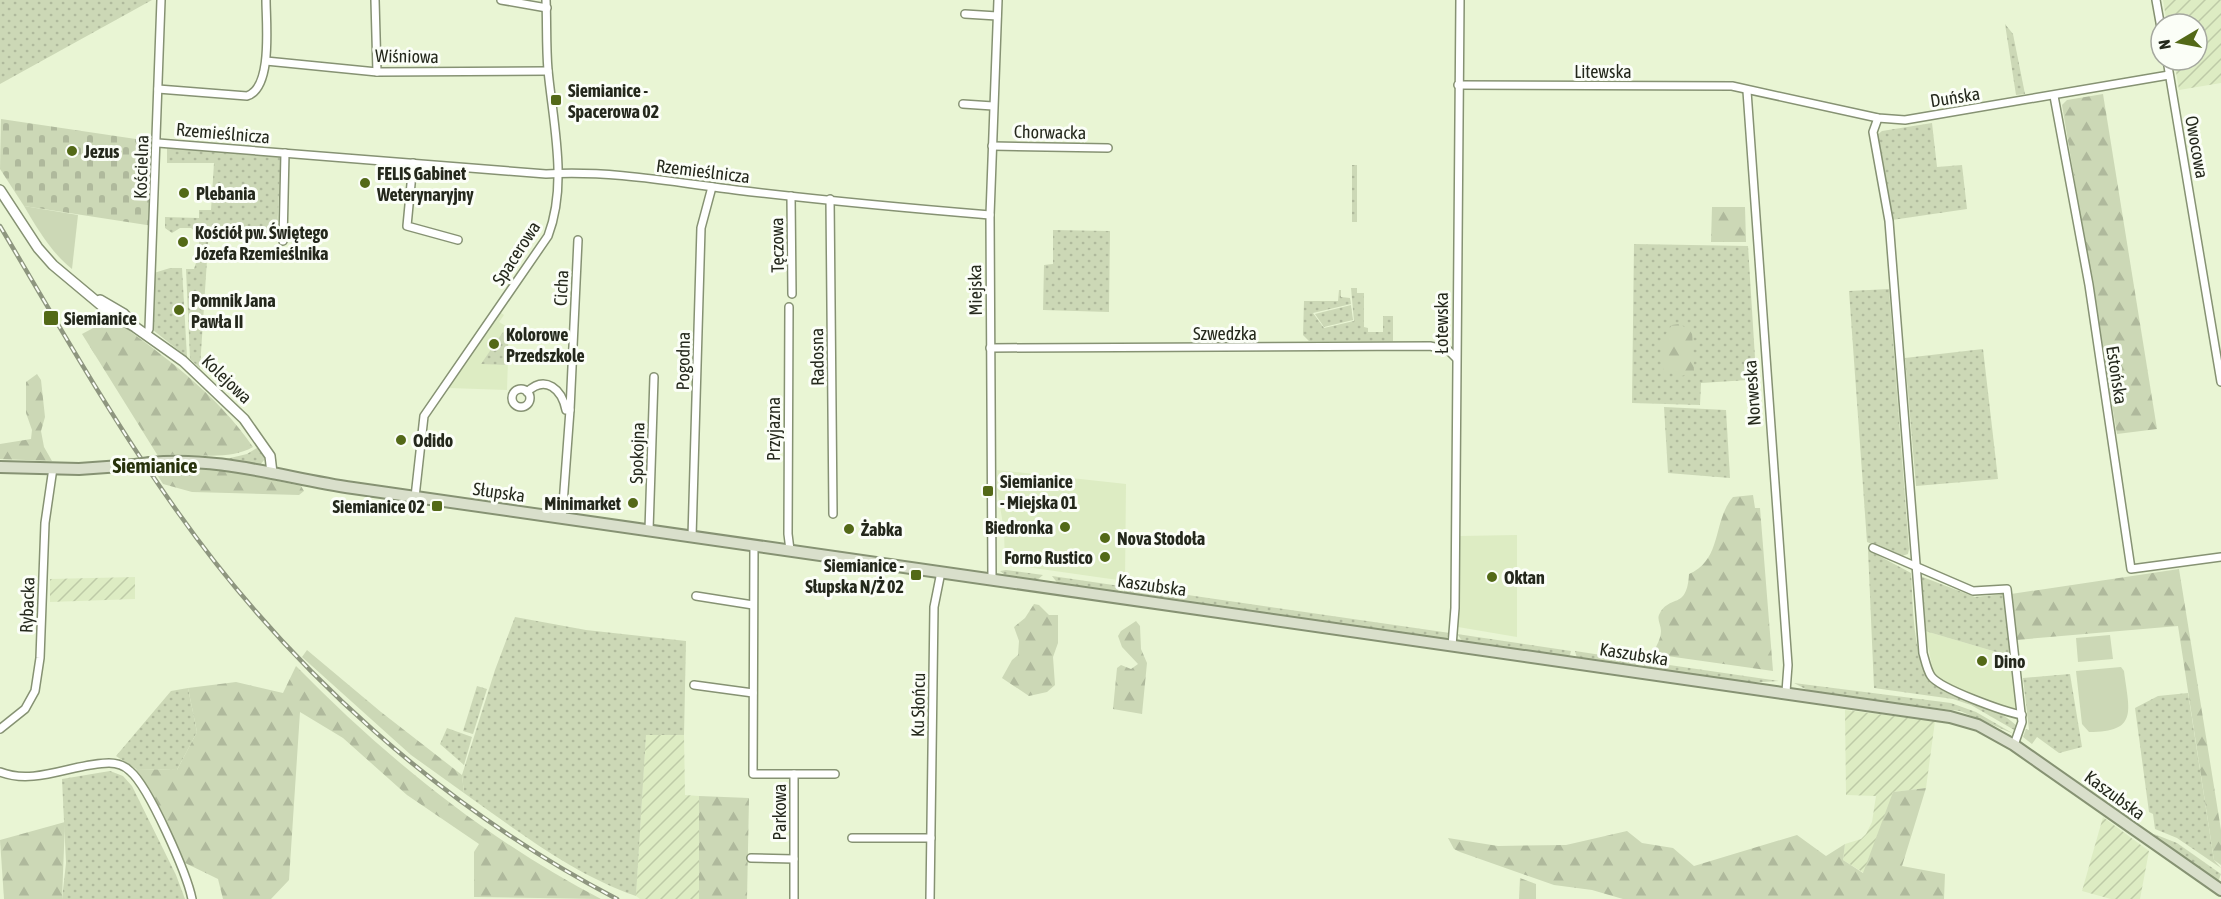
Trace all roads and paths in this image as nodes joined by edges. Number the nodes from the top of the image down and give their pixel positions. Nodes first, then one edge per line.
1 (162, 0) edge
2 (266, 0) edge
3 (375, 0) edge
4 (501, 0) edge
5 (998, 0) edge
6 (1460, 0) edge
7 (546, 4) edge
8 (965, 14) dead end
9 (997, 16) junction
10 (266, 61) junction
11 (548, 71) junction
12 (377, 72) junction
13 (2169, 72) edge
14 (2169, 75) junction
15 (1458, 85) junction
16 (158, 89) junction
17 (1747, 91) junction
18 (2054, 96) junction
19 (963, 104) dead end
20 (993, 106) junction
21 (1878, 118) junction
22 (158, 143) junction
23 (992, 146) junction
24 (1108, 148) dead end
25 (285, 153) junction
26 (413, 163) junction
27 (557, 172) junction
28 (712, 187) junction
29 (0, 190) edge
30 (791, 196) junction
31 (830, 199) junction
32 (990, 215) junction
33 (458, 240) dead end
34 (578, 240) dead end
35 (283, 241) dead end
36 (792, 294) dead end
37 (789, 307) dead end
38 (146, 335) junction
39 (990, 348) junction
40 (1456, 358) junction
41 (654, 377) dead end
42 (2221, 382) edge
43 (527, 392) dead end
44 (570, 410) junction
45 (0, 467) edge
46 (53, 468) junction
47 (272, 473) junction
48 (415, 497) junction
49 (833, 514) dead end
50 (562, 518) junction
51 (650, 530) junction
52 (692, 537) junction
53 (754, 545) junction
54 (1873, 548) dead end
55 (790, 550) junction
56 (2221, 557) edge
57 (1915, 568) junction
58 (941, 572) junction
59 (992, 579) junction
60 (696, 596) dead end
61 (753, 605) junction
62 (1452, 646) junction
63 (694, 685) dead end
64 (1786, 692) junction
65 (753, 693) junction
66 (2022, 715) junction
67 (0, 729) edge
68 (2014, 745) junction
69 (0, 772) edge
70 (794, 774) junction
71 (835, 774) dead end
72 (852, 838) dead end
73 (931, 838) junction
74 (751, 858) dead end
75 (794, 859) junction
76 (2221, 890) edge
77 (192, 899) edge
78 (794, 899) edge
79 (930, 899) edge

1 - 16 street, Kościelna
2 - 10 street
3 - 12 street
4 - 7 street
5 - 9 street, Miejska
6 - 15 street, Łotewska
7 - 11 street, Spacerowa
8 - 9 street
9 - 20 street, Miejska
10 - 12 street, Wiśniowa
10 - 16 street
11 - 12 street, Wiśniowa
11 - 27 street, Spacerowa
13 - 14 street, Owocowa
14 - 18 street, Duńska
14 - 42 street, Owocowa
15 - 17 street, Litewska
15 - 40 street, Łotewska
16 - 22 street, Kościelna
17 - 21 street, Duńska
17 - 64 street, Norweska
18 - 21 street, Duńska
18 - 56 street, Estońska
19 - 20 street
20 - 23 street, Miejska
21 - 57 street
22 - 25 street, Rzemieślnicza
22 - 38 street, Kościelna
23 - 24 street, Chorwacka
23 - 32 street, Miejska
25 - 26 street, Rzemieślnicza
25 - 35 street, Rzemieślnicza
26 - 27 street, Rzemieślnicza
26 - 33 street
27 - 28 street, Rzemieślnicza
27 - 48 street, Spacerowa
28 - 30 street, Rzemieślnicza
28 - 52 street, Pogodna
29 - 38 street, Kolejowa
30 - 31 street, Rzemieślnicza
30 - 36 street, Tęczowa
31 - 32 street, Rzemieślnicza
31 - 49 street, Radosna
32 - 39 street, Miejska
34 - 44 street, Cicha
37 - 55 street, Przyjazna
38 - 47 street, Kolejowa
39 - 40 street, Szwedzka
39 - 59 street, Miejska
40 - 62 street, Łotewska
41 - 51 street, Spokojna
43 - 44 street
44 - 50 street, Cicha
45 - 46 main road, Słupska
46 - 47 main road, Słupska, bridge
46 - 67 street, Rybacka
47 - 48 main road, Słupska
48 - 50 main road, Słupska
50 - 51 main road, Słupska
51 - 52 main road, Słupska
52 - 53 main road, Słupska
53 - 55 main road, Słupska
53 - 61 street, Parkowa
54 - 57 street
55 - 58 main road, Słupska
57 - 66 street
57 - 66 street
58 - 59 main road, Słupska
58 - 73 street, Ku Słońcu
59 - 62 main road, Kaszubska
60 - 61 street
61 - 65 street, Parkowa
62 - 64 main road, Kaszubska
63 - 65 street
64 - 68 main road, Kaszubska
65 - 70 street, Parkowa
66 - 68 street
68 - 76 main road, Kaszubska
69 - 77 street
70 - 71 street
70 - 75 street, Parkowa
72 - 73 street
73 - 79 street, Ku Słońcu
74 - 75 street
75 - 78 street, Parkowa

